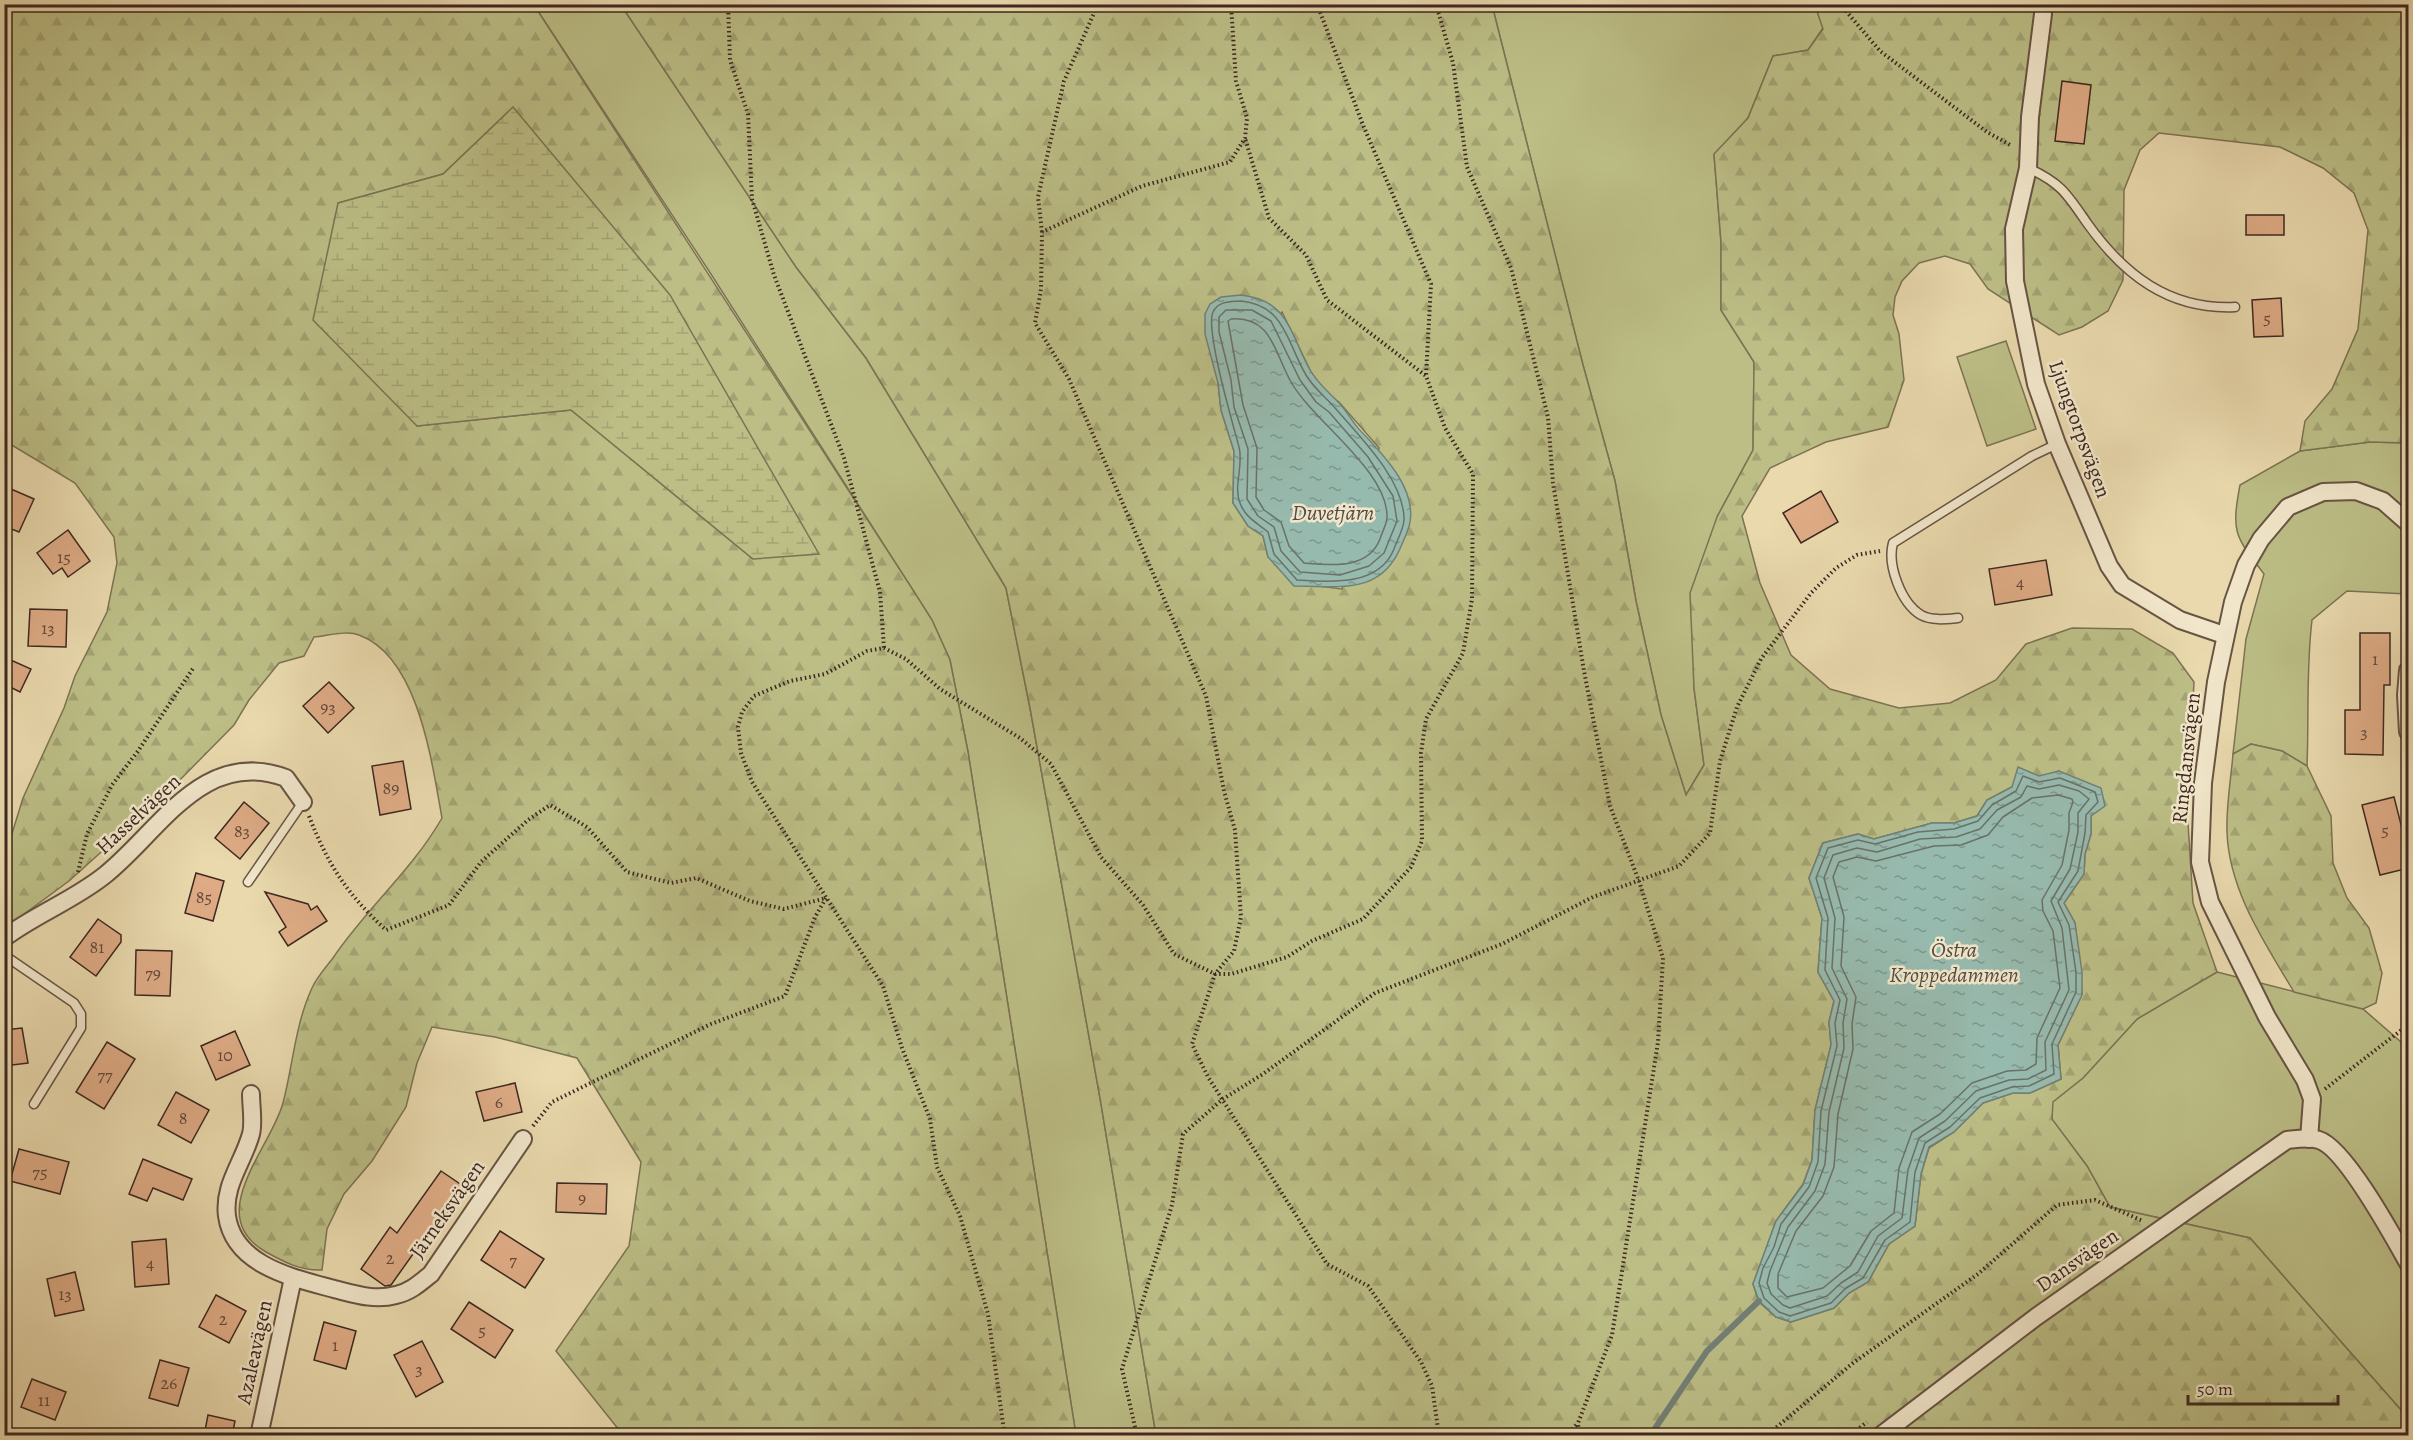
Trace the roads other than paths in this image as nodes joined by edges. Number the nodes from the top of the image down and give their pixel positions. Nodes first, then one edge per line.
1 (2043, 14) dead end
2 (2028, 161) junction
3 (2235, 307) dead end
4 (2057, 444) junction
5 (2409, 523) edge
6 (1958, 618) dead end
7 (2224, 635) junction
8 (2409, 670) edge
9 (2409, 732) edge
10 (303, 802) joint
11 (248, 882) dead end
12 (4, 938) edge
13 (4, 955) edge
14 (251, 1094) dead end
15 (34, 1104) dead end
16 (523, 1138) road end
17 (2309, 1138) junction
18 (2409, 1263) edge
19 (293, 1278) junction
20 (259, 1436) edge
21 (1880, 1436) edge

1 - 2 street, Ljungtorpsvägen
2 - 3 lane
2 - 4 street, Ljungtorpsvägen
4 - 6 lane
4 - 7 street, Ljungtorpsvägen
5 - 7 street, Ringdansvägen
7 - 17 street, Ringdansvägen
8 - 9 street
10 - 11 lane
10 - 12 street, Hasselvägen
13 - 15 lane
14 - 19 street, Järneksvägen
16 - 19 street, Järneksvägen
17 - 18 street
17 - 21 street, Dansvägen
19 - 20 street, Azaleavägen

